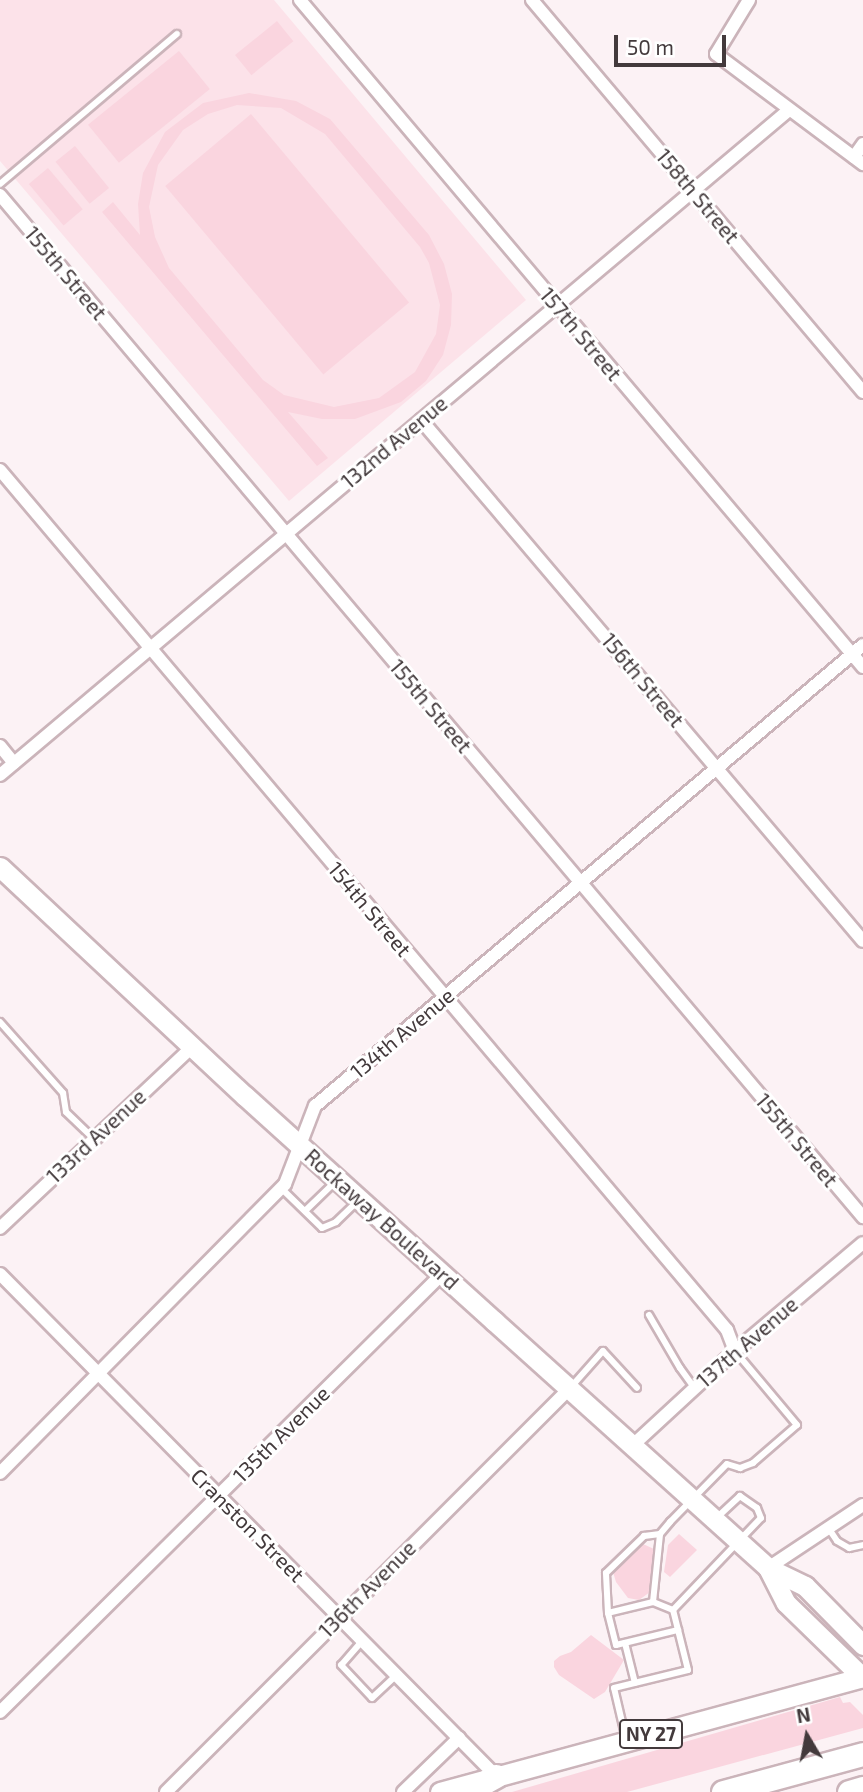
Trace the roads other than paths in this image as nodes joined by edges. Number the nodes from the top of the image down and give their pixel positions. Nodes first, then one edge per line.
1 (300, 0) edge
2 (533, 0) edge
3 (749, 0) edge
4 (177, 34) dead end
5 (789, 110) junction
6 (863, 144) edge
7 (859, 160) edge
8 (0, 184) edge
9 (692, 190) junction
10 (0, 195) edge
11 (556, 304) junction
12 (863, 391) edge
13 (421, 420) junction
14 (0, 470) edge
15 (285, 534) junction
16 (863, 645) edge
17 (150, 648) junction
18 (852, 654) junction
19 (863, 667) edge
20 (0, 746) edge
21 (15, 763) junction
22 (717, 768) junction
23 (0, 775) edge
24 (0, 867) edge
25 (581, 883) junction
26 (863, 942) edge
27 (446, 998) junction
28 (0, 1023) edge
29 (193, 1046) junction
30 (93, 1138) junction
31 (301, 1146) junction
32 (338, 1179) junction
33 (281, 1188) junction
34 (360, 1199) junction
35 (304, 1211) junction
36 (863, 1217) edge
37 (0, 1228) edge
38 (863, 1242) edge
39 (0, 1274) edge
40 (442, 1274) junction
41 (649, 1315) dead end
42 (735, 1351) junction
43 (99, 1374) junction
44 (570, 1388) junction
45 (637, 1388) dead end
46 (695, 1388) junction
47 (633, 1445) junction
48 (0, 1473) edge
49 (219, 1495) junction
50 (691, 1498) junction
51 (863, 1505) edge
52 (715, 1520) junction
53 (828, 1528) junction
54 (660, 1535) junction
55 (738, 1541) junction
56 (863, 1545) edge
57 (768, 1568) junction
58 (653, 1602) junction
59 (673, 1610) junction
60 (608, 1613) junction
61 (339, 1616) junction
62 (678, 1630) junction
63 (363, 1640) junction
64 (625, 1643) junction
65 (863, 1645) edge
66 (397, 1675) junction
67 (863, 1677) edge
68 (635, 1683) junction
69 (0, 1712) edge
70 (459, 1738) junction
71 (627, 1740) junction
72 (863, 1754) edge
73 (496, 1776) junction
74 (863, 1788) edge
75 (725, 1791) edge
76 (166, 1792) edge
77 (403, 1792) edge
78 (440, 1792) edge
79 (467, 1792) edge
80 (849, 1792) edge

1 - 11 street, 157th Street
2 - 9 street, 158th Street
3 - 5 street
4 - 8 lane
5 - 7 street
5 - 9 street, 132nd Avenue
6 - 7 street
9 - 11 street, 132nd Avenue
9 - 12 street, 158th Street
10 - 15 street, 155th Street
11 - 13 street, 132nd Avenue
11 - 18 street, 157th Street
13 - 15 street, 132nd Avenue
13 - 22 street, 156th Street
14 - 17 street, 154th Street
15 - 17 street, 132nd Avenue
15 - 25 street, 155th Street
16 - 18 street, 134th Avenue
17 - 21 street, 132nd Avenue
17 - 27 street, 154th Street
18 - 19 street, 157th Street
18 - 22 street, 134th Avenue
20 - 21 street
21 - 23 street, 132nd Avenue
22 - 25 street, 134th Avenue
22 - 26 street, 156th Street
24 - 29 main road, Rockaway Boulevard
25 - 27 street, 134th Avenue
25 - 36 street, 155th Street
27 - 31 street, 134th Avenue
27 - 42 street, 154th Street
28 - 30 lane
29 - 30 street, 133rd Avenue
29 - 31 main road, Rockaway Boulevard
30 - 37 street, 133rd Avenue
31 - 32 main road, Rockaway Boulevard
31 - 33 street, 134th Avenue
32 - 34 main road, Rockaway Boulevard
32 - 35 lane
33 - 35 lane
33 - 43 street, 134th Avenue
34 - 35 lane
34 - 40 main road, Rockaway Boulevard
38 - 42 street, 137th Avenue
39 - 43 street, Cranston Street
40 - 44 main road, Rockaway Boulevard
40 - 49 street, 135th Avenue
41 - 46 lane
42 - 46 street, 137th Avenue
42 - 50 lane
43 - 48 street, 134th Avenue
43 - 49 street, Cranston Street
44 - 45 lane
44 - 47 main road, Rockaway Boulevard
44 - 61 street, 136th Avenue
46 - 47 street, 137th Avenue
47 - 50 main road, Rockaway Boulevard
49 - 61 street, Cranston Street
49 - 69 street, 135th Avenue
50 - 52 main road, Rockaway Boulevard
50 - 54 lane
51 - 53 street
52 - 55 main road, Rockaway Boulevard
52 - 55 lane
53 - 56 lane
53 - 57 street
54 - 58 lane
54 - 60 lane
55 - 57 main road, Rockaway Boulevard
55 - 59 lane
57 - 65 main road, Rockaway Boulevard
57 - 67 main road, Rockaway Boulevard
58 - 59 lane
58 - 60 lane
59 - 62 lane
60 - 64 lane
61 - 63 street, Cranston Street
61 - 76 street, 136th Avenue
62 - 64 lane
62 - 68 lane
63 - 66 street, Cranston Street
63 - 66 lane
64 - 68 lane
66 - 70 street, Cranston Street
67 - 71 main road, NY 27
68 - 71 lane
70 - 73 street, Cranston Street
70 - 77 street
71 - 73 main road, NY 27
72 - 75 highway
73 - 78 main road, NY 27
73 - 79 highway
74 - 80 highway

